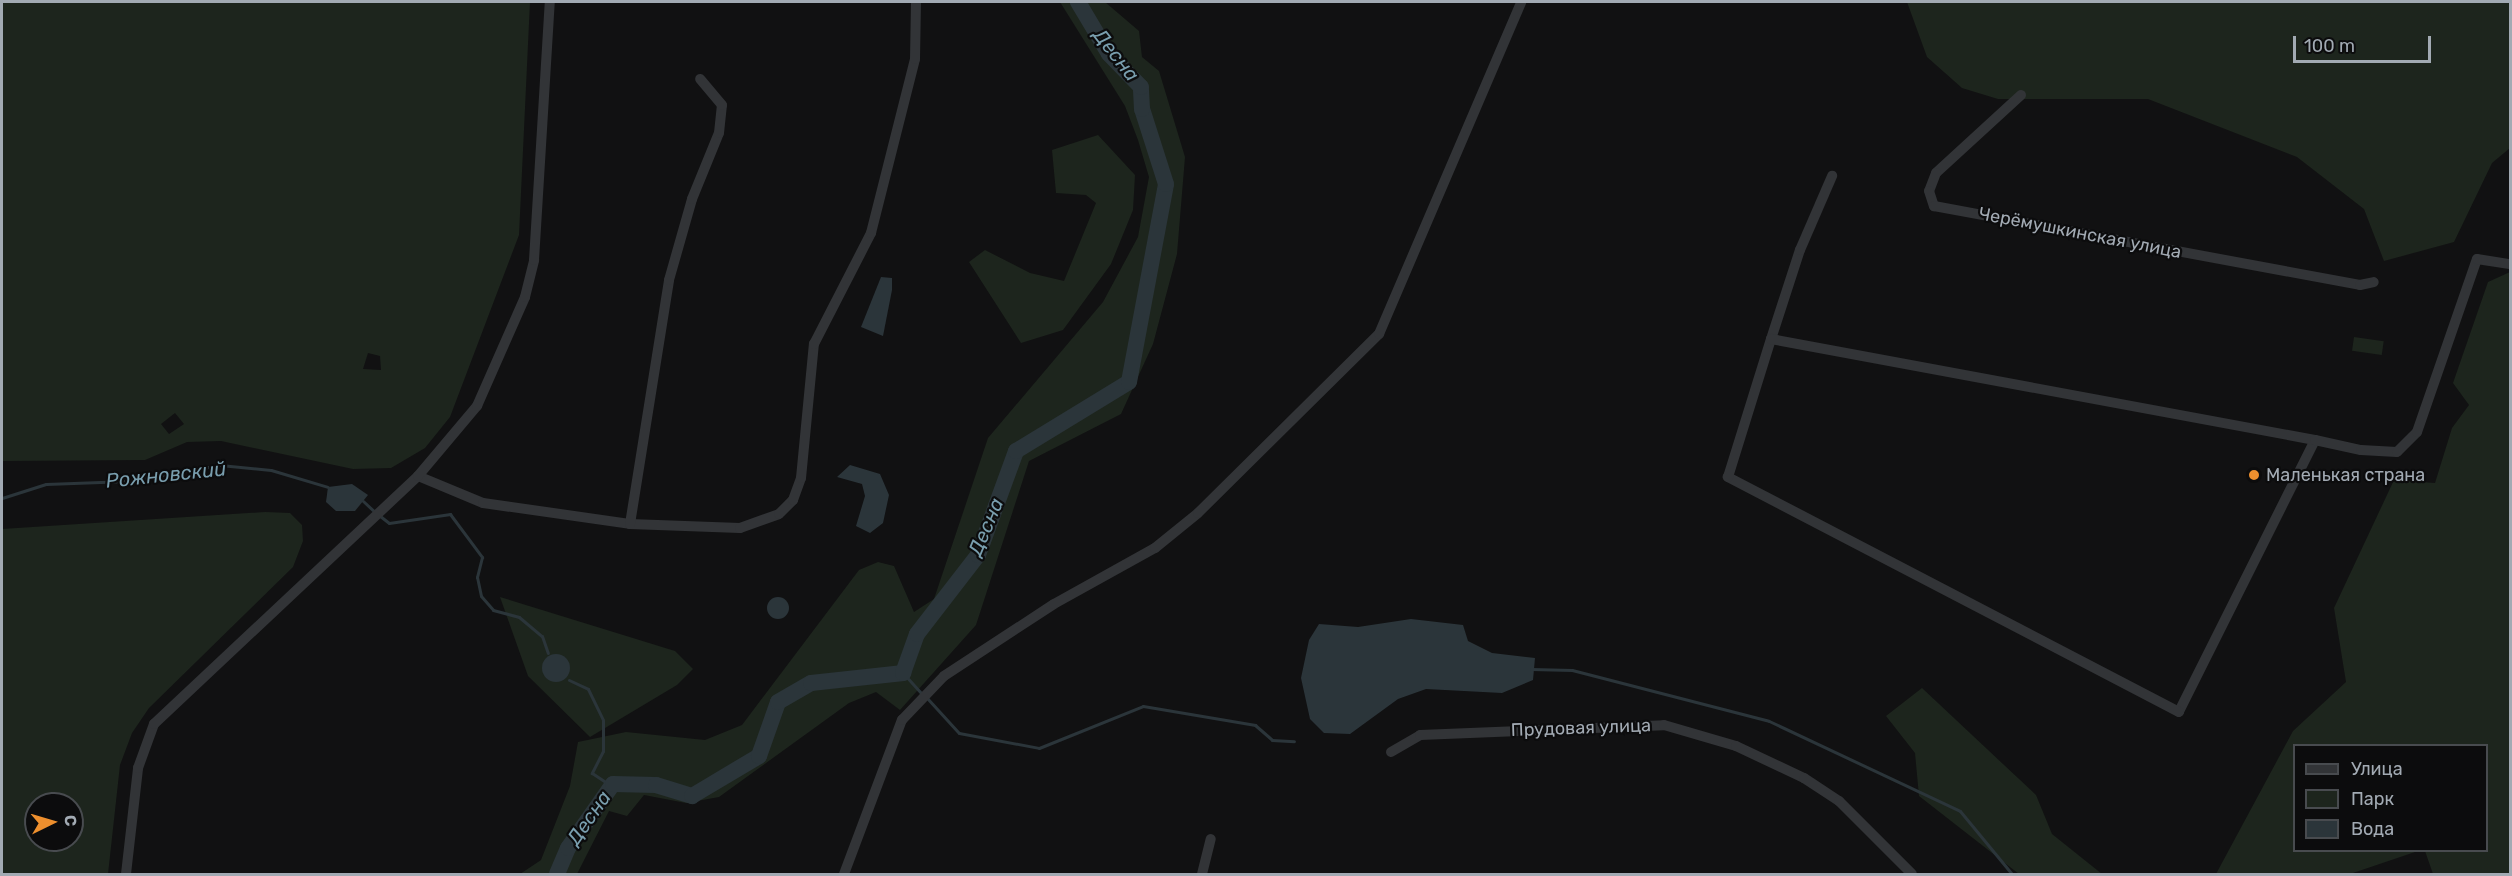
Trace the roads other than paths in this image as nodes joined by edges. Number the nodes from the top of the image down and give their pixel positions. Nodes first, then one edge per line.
1 (550, 2) edge
2 (916, 2) edge
3 (1521, 2) edge
4 (700, 79) dead end
5 (2020, 95) dead end
6 (1832, 176) dead end
7 (2511, 264) edge
8 (2374, 282) dead end
9 (1771, 339) junction
10 (2315, 440) junction
11 (418, 476) junction
12 (630, 524) junction
13 (1391, 752) dead end
14 (1211, 839) dead end
15 (126, 874) edge
16 (844, 874) edge
17 (1202, 874) edge
18 (1912, 874) edge

1 - 11 street
2 - 12 street
3 - 16 street
4 - 12 street
5 - 8 street, Черёмушкинская улица
6 - 9 street
7 - 10 street
9 - 10 street
9 - 10 street
11 - 12 street
11 - 15 street
13 - 18 street, Прудовая улица
14 - 17 street

